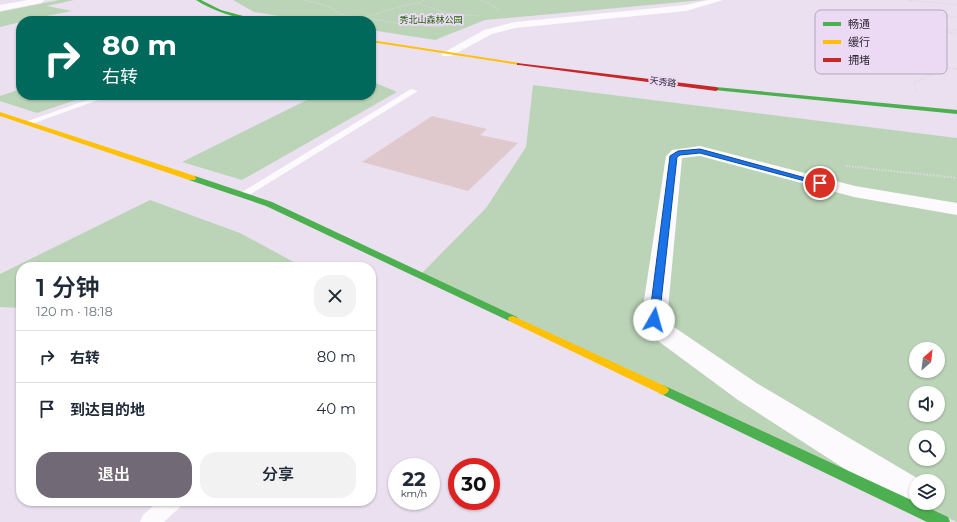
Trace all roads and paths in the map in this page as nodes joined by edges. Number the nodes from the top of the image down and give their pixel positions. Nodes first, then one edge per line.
1 (41, 0) edge
2 (198, 0) edge
3 (305, 0) edge
4 (424, 0) edge
5 (481, 0) edge
6 (719, 0) edge
7 (907, 0) edge
8 (417, 3) junction
9 (957, 5) edge
10 (0, 8) edge
11 (501, 10) dead end
12 (235, 16) edge
13 (352, 16) edge
14 (372, 16) edge
15 (486, 16) dead end
16 (947, 16) edge
17 (957, 17) edge
18 (376, 20) edge
19 (465, 24) dead end
20 (947, 29) edge
21 (957, 30) edge
22 (947, 32) edge
23 (957, 34) edge
24 (376, 42) edge
25 (447, 54) junction
26 (414, 91) dead end
27 (93, 100) edge
28 (957, 112) edge
29 (0, 114) edge
30 (26, 123) junction
31 (242, 195) junction
32 (957, 209) edge
33 (909, 492) edge
34 (168, 506) edge
35 (938, 510) edge
36 (150, 522) edge
37 (943, 522) edge
38 (957, 522) edge

1 - 10 street
2 - 12 main road
3 - 13 path
4 - 8 path
5 - 11 path
6 - 25 street
7 - 9 path
8 - 14 path
8 - 15 path
16 - 17 path
18 - 19 path
20 - 21 path
22 - 23 path
24 - 25 main road, 天秀路
25 - 28 main road, 天秀路
26 - 31 lane
27 - 30 lane
29 - 30 main road
30 - 31 main road
31 - 37 main road
32 - 33 street
34 - 36 lane
35 - 38 street

